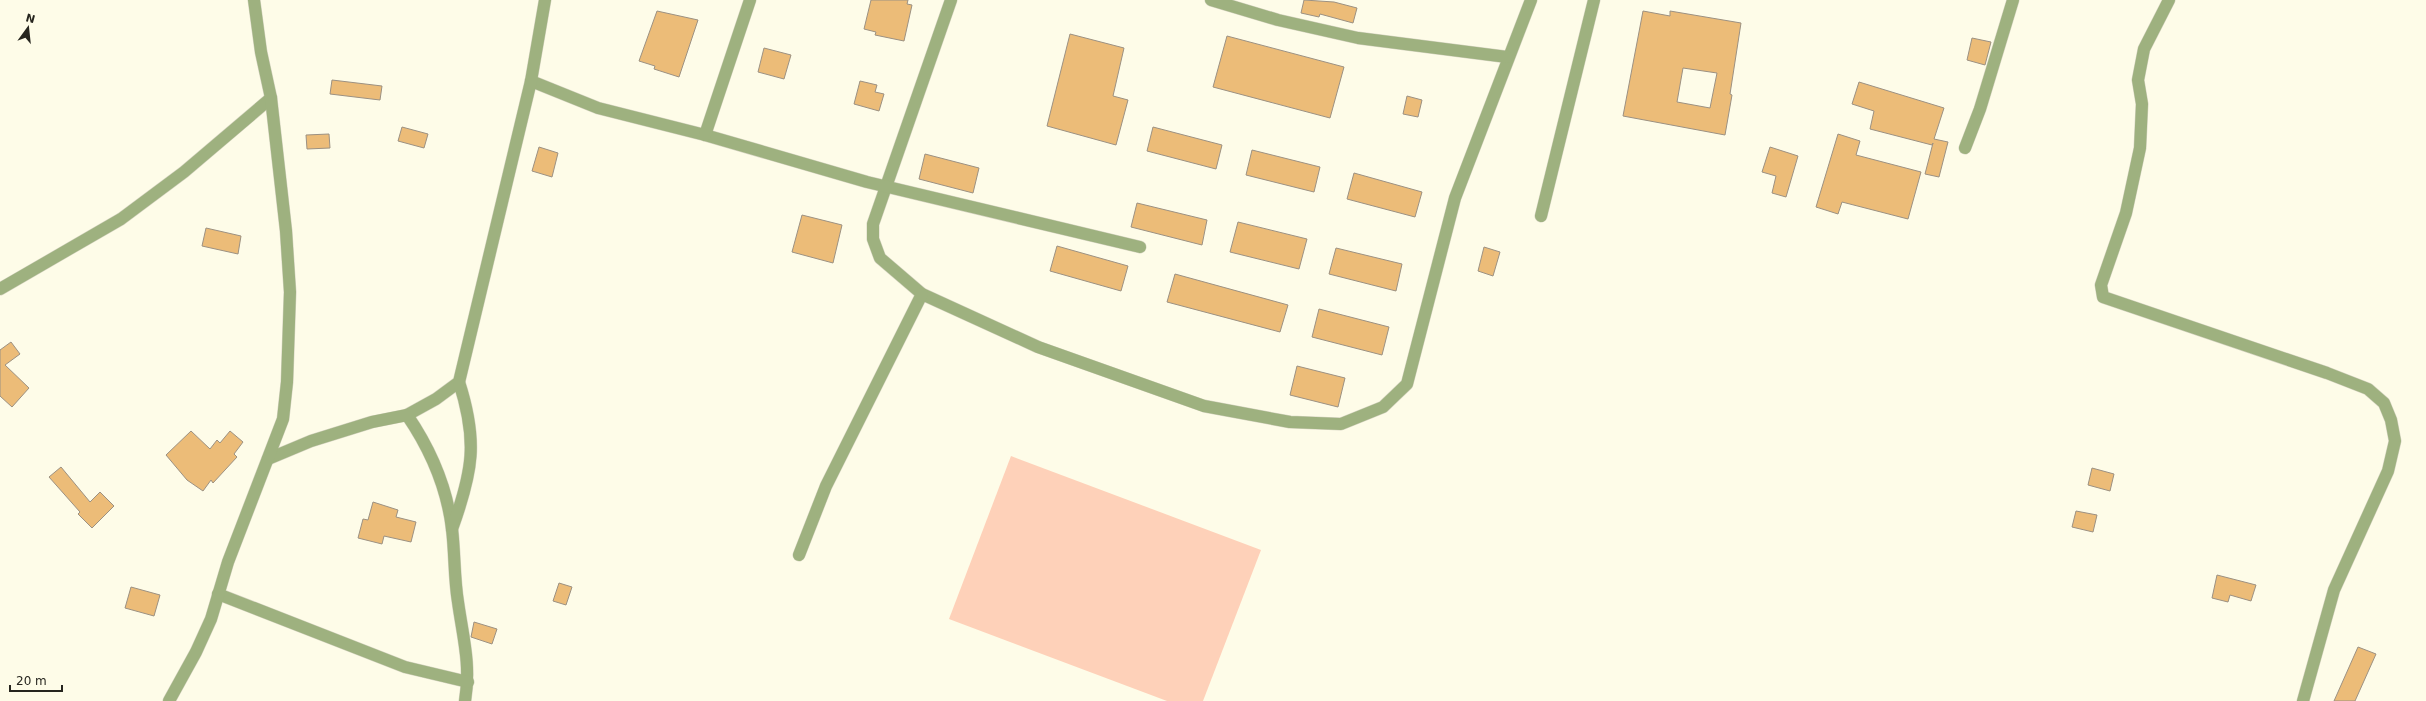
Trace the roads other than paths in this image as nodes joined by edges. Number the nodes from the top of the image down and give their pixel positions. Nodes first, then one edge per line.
1 (254, 0) edge
2 (544, 0) edge
3 (750, 0) edge
4 (951, 0) edge
5 (1211, 0) edge
6 (1531, 0) edge
7 (1594, 0) edge
8 (2012, 0) edge
9 (2169, 0) edge
10 (1507, 57) junction
11 (531, 81) junction
12 (271, 98) junction
13 (706, 135) junction
14 (1965, 148) dead end
15 (884, 187) junction
16 (1541, 216) dead end
17 (1140, 247) dead end
18 (0, 289) edge
19 (922, 294) junction
20 (459, 382) junction
21 (407, 415) junction
22 (268, 459) junction
23 (452, 529) junction
24 (799, 555) dead end
25 (218, 594) junction
26 (468, 682) junction
27 (169, 701) edge
28 (465, 701) edge
29 (2303, 701) edge

1 - 12 street
2 - 11 street
3 - 13 street
4 - 15 street
5 - 10 street
6 - 10 street
7 - 16 street
8 - 14 street
9 - 29 street
10 - 19 street
11 - 13 street
11 - 20 street
12 - 18 street
12 - 22 street
13 - 15 street
15 - 17 street
15 - 19 street
19 - 24 street
20 - 21 street
20 - 23 street
21 - 22 street
21 - 23 street
22 - 25 street
23 - 26 street
25 - 26 street
25 - 27 street
26 - 28 street

